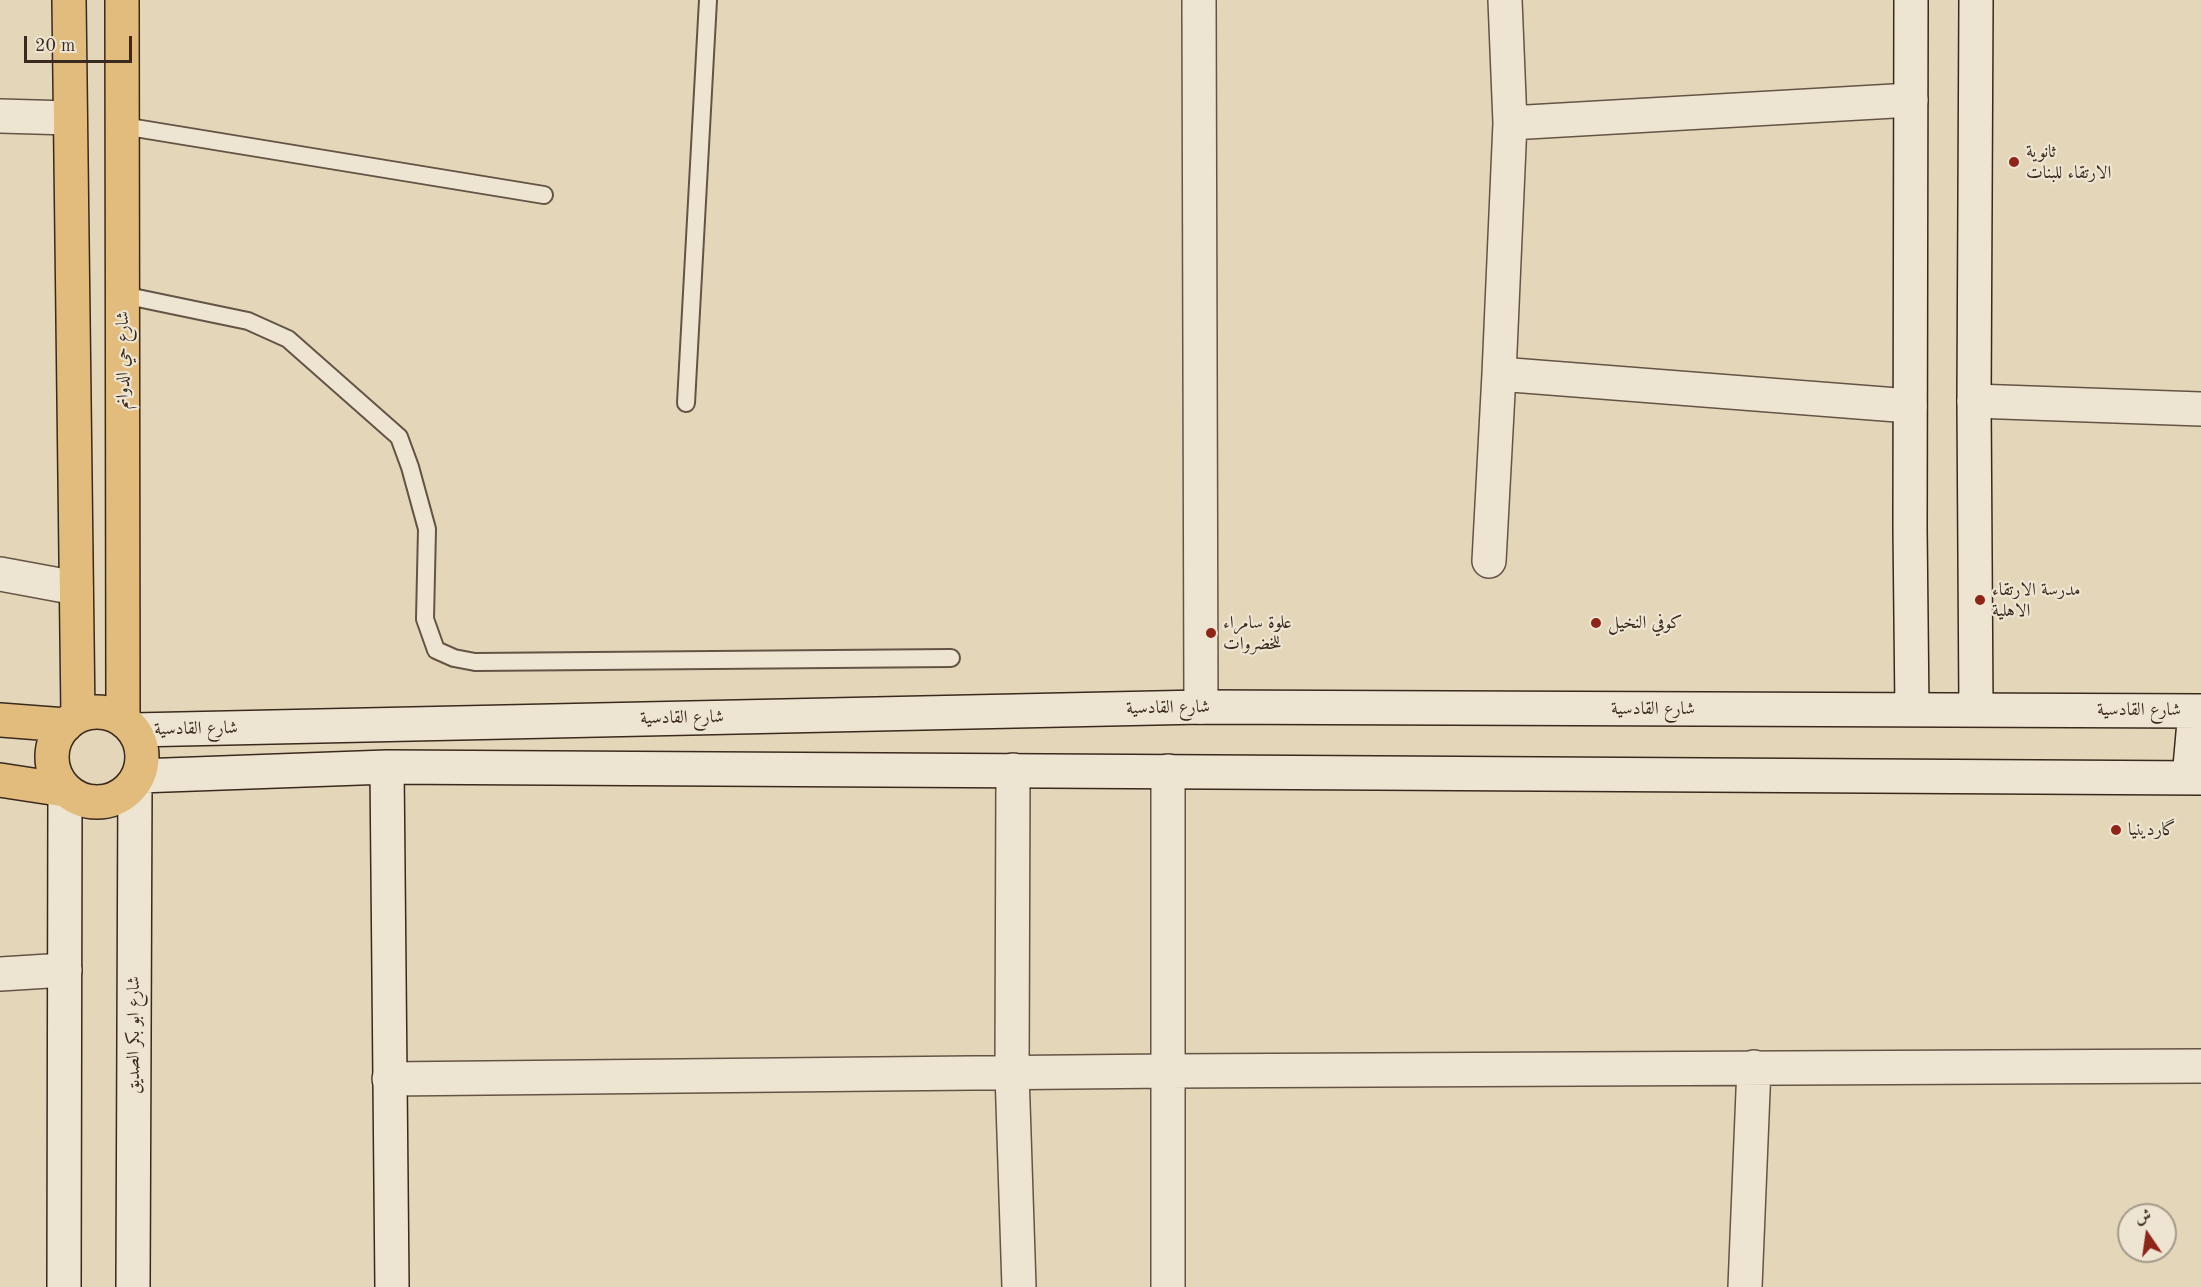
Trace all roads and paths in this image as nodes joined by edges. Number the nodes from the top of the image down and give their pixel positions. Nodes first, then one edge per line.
1 (69, 0) edge
2 (122, 0) edge
3 (708, 0) edge
4 (1199, 0) edge
5 (1505, 0) edge
6 (1911, 0) edge
7 (1976, 0) edge
8 (1911, 100) junction
9 (0, 116) edge
10 (70, 118) junction
11 (1510, 123) junction
12 (123, 126) junction
13 (544, 195) dead end
14 (123, 295) junction
15 (1499, 374) junction
16 (1974, 401) junction
17 (686, 403) dead end
18 (1910, 406) junction
19 (2201, 409) edge
20 (1489, 561) dead end
21 (0, 574) edge
22 (76, 588) junction
23 (951, 658) dead end
24 (1201, 707) junction
25 (1912, 710) junction
26 (1976, 710) junction
27 (2198, 711) edge
28 (0, 720) edge
29 (72, 720) junction
30 (129, 725) junction
31 (387, 767) junction
32 (1013, 770) junction
33 (1168, 771) junction
34 (2195, 778) edge
35 (137, 779) junction
36 (0, 780) edge
37 (65, 790) junction
38 (65, 970) junction
39 (0, 974) edge
40 (2201, 1066) edge
41 (1754, 1067) junction
42 (1168, 1071) junction
43 (1012, 1073) junction
44 (389, 1079) junction
45 (64, 1287) edge
46 (132, 1287) edge
47 (392, 1287) edge
48 (1019, 1287) edge
49 (1168, 1287) edge
50 (1745, 1287) edge

1 - 10 main road
2 - 12 main road, شارع حي الدوانم
3 - 17 lane
4 - 24 street
5 - 11 street
6 - 8 street
7 - 16 street
8 - 11 street
8 - 18 street
9 - 10 street
10 - 22 main road
11 - 15 street
12 - 13 lane
12 - 14 main road, شارع حي الدوانم
14 - 23 lane
14 - 30 main road, شارع حي الدوانم
15 - 18 street
15 - 20 street
16 - 19 street
16 - 26 street
18 - 25 street
21 - 22 street
22 - 29 main road
24 - 25 street, شارع القادسية
24 - 30 street, شارع القادسية
25 - 26 street, شارع القادسية
26 - 27 street, شارع القادسية
27 - 34 street
28 - 29 main road
29 - 30 main road
29 - 37 main road
30 - 35 main road
31 - 32 street
31 - 35 street
31 - 44 street
32 - 33 street
32 - 43 street
33 - 34 street
33 - 42 street
35 - 37 main road
35 - 46 street, شارع ابو بكر الصديق
36 - 37 main road
37 - 38 street
38 - 39 street
38 - 45 street
40 - 41 street
41 - 42 street
41 - 50 street
42 - 43 street
42 - 49 street
43 - 44 street
43 - 48 street
44 - 47 street

